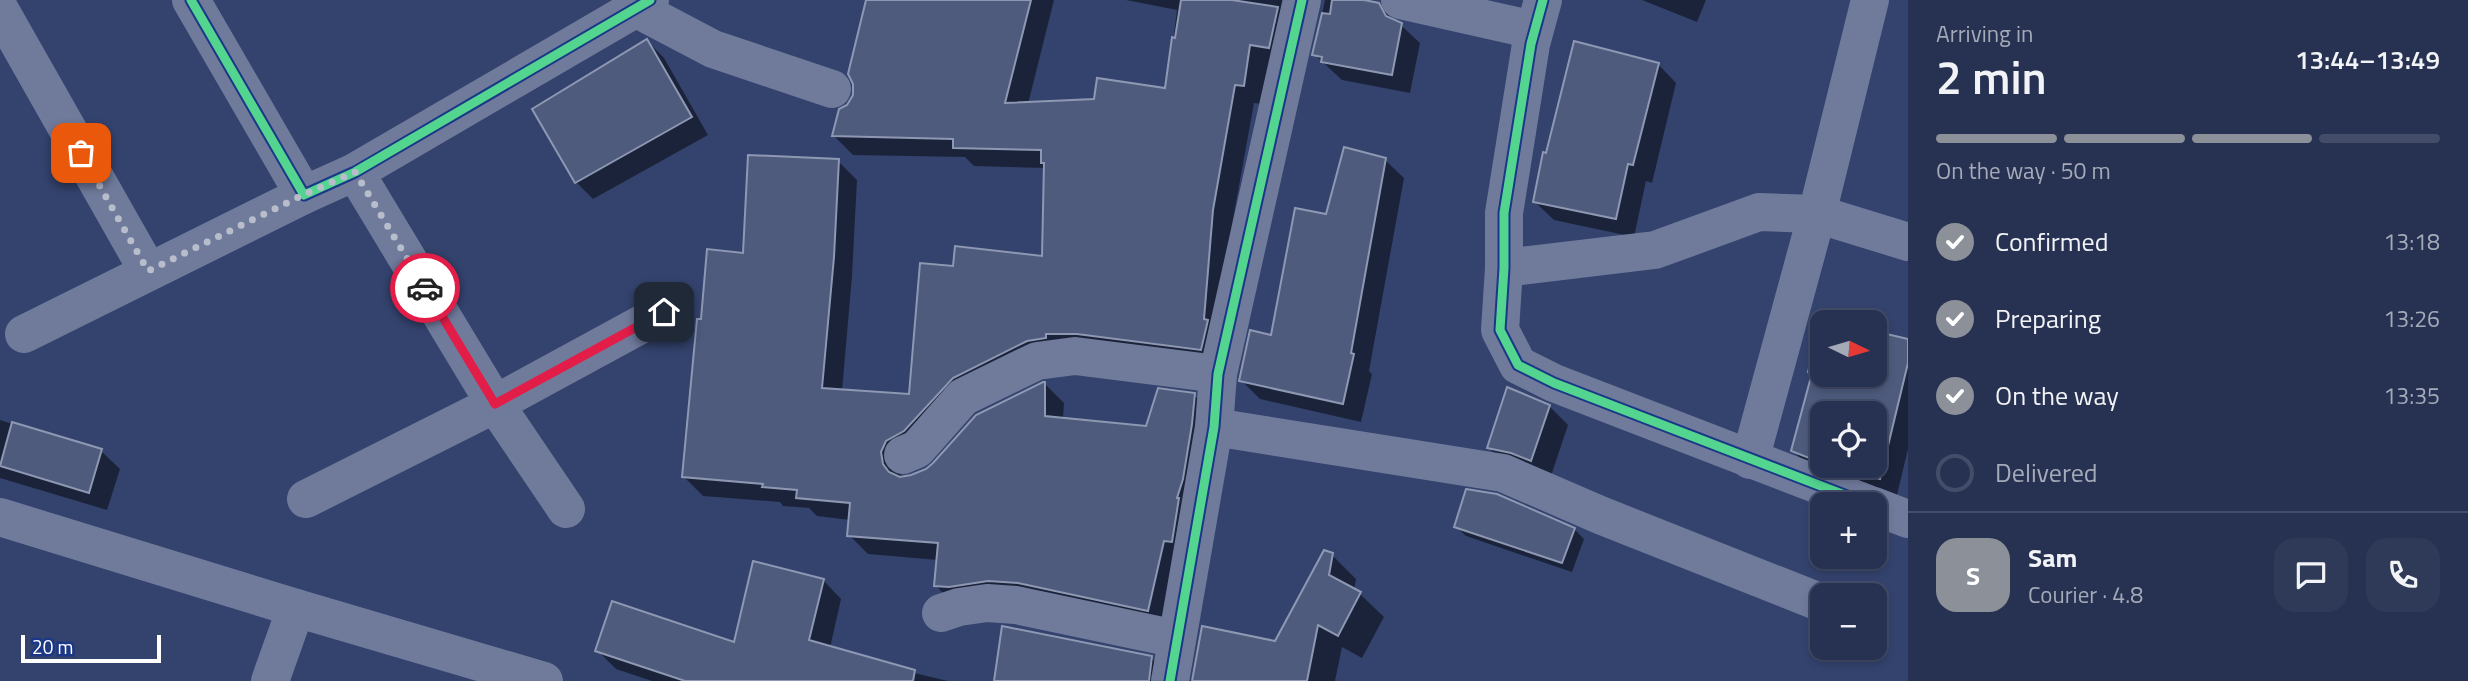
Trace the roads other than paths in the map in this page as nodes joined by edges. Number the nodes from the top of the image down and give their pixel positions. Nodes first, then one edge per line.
1 (191, 0) edge
2 (1302, 0) edge
3 (1400, 0) edge
4 (1870, 0) edge
5 (643, 4) edge
6 (0, 10) edge
7 (1539, 15) edge
8 (832, 89) dead end
9 (355, 172) junction
10 (303, 195) junction
11 (1817, 214) junction
12 (1908, 242) edge
13 (1504, 268) junction
14 (148, 271) junction
15 (664, 312) dead end
16 (24, 334) dead end
17 (1218, 374) junction
18 (495, 404) junction
19 (1214, 427) junction
20 (903, 455) dead end
21 (1750, 460) junction
22 (1836, 492) edge
23 (306, 499) dead end
24 (566, 509) dead end
25 (1887, 511) edge
26 (0, 517) edge
27 (1908, 519) edge
28 (1810, 598) edge
29 (296, 608) junction
30 (941, 613) dead end
31 (1177, 639) junction
32 (270, 681) edge
33 (544, 681) edge
34 (1170, 681) edge

1 - 10 street
2 - 17 street
3 - 7 street
4 - 11 street
5 - 8 street
5 - 9 street
6 - 14 street
7 - 13 street
9 - 10 street
9 - 18 street
10 - 14 street
11 - 12 street
11 - 13 street
11 - 21 street
13 - 21 street
14 - 16 street
15 - 18 street
17 - 19 street
17 - 20 street
18 - 23 street
18 - 24 street
19 - 28 street
19 - 31 street
21 - 22 street
25 - 27 street
26 - 29 street
29 - 32 street
29 - 33 street
30 - 31 street
31 - 34 street

